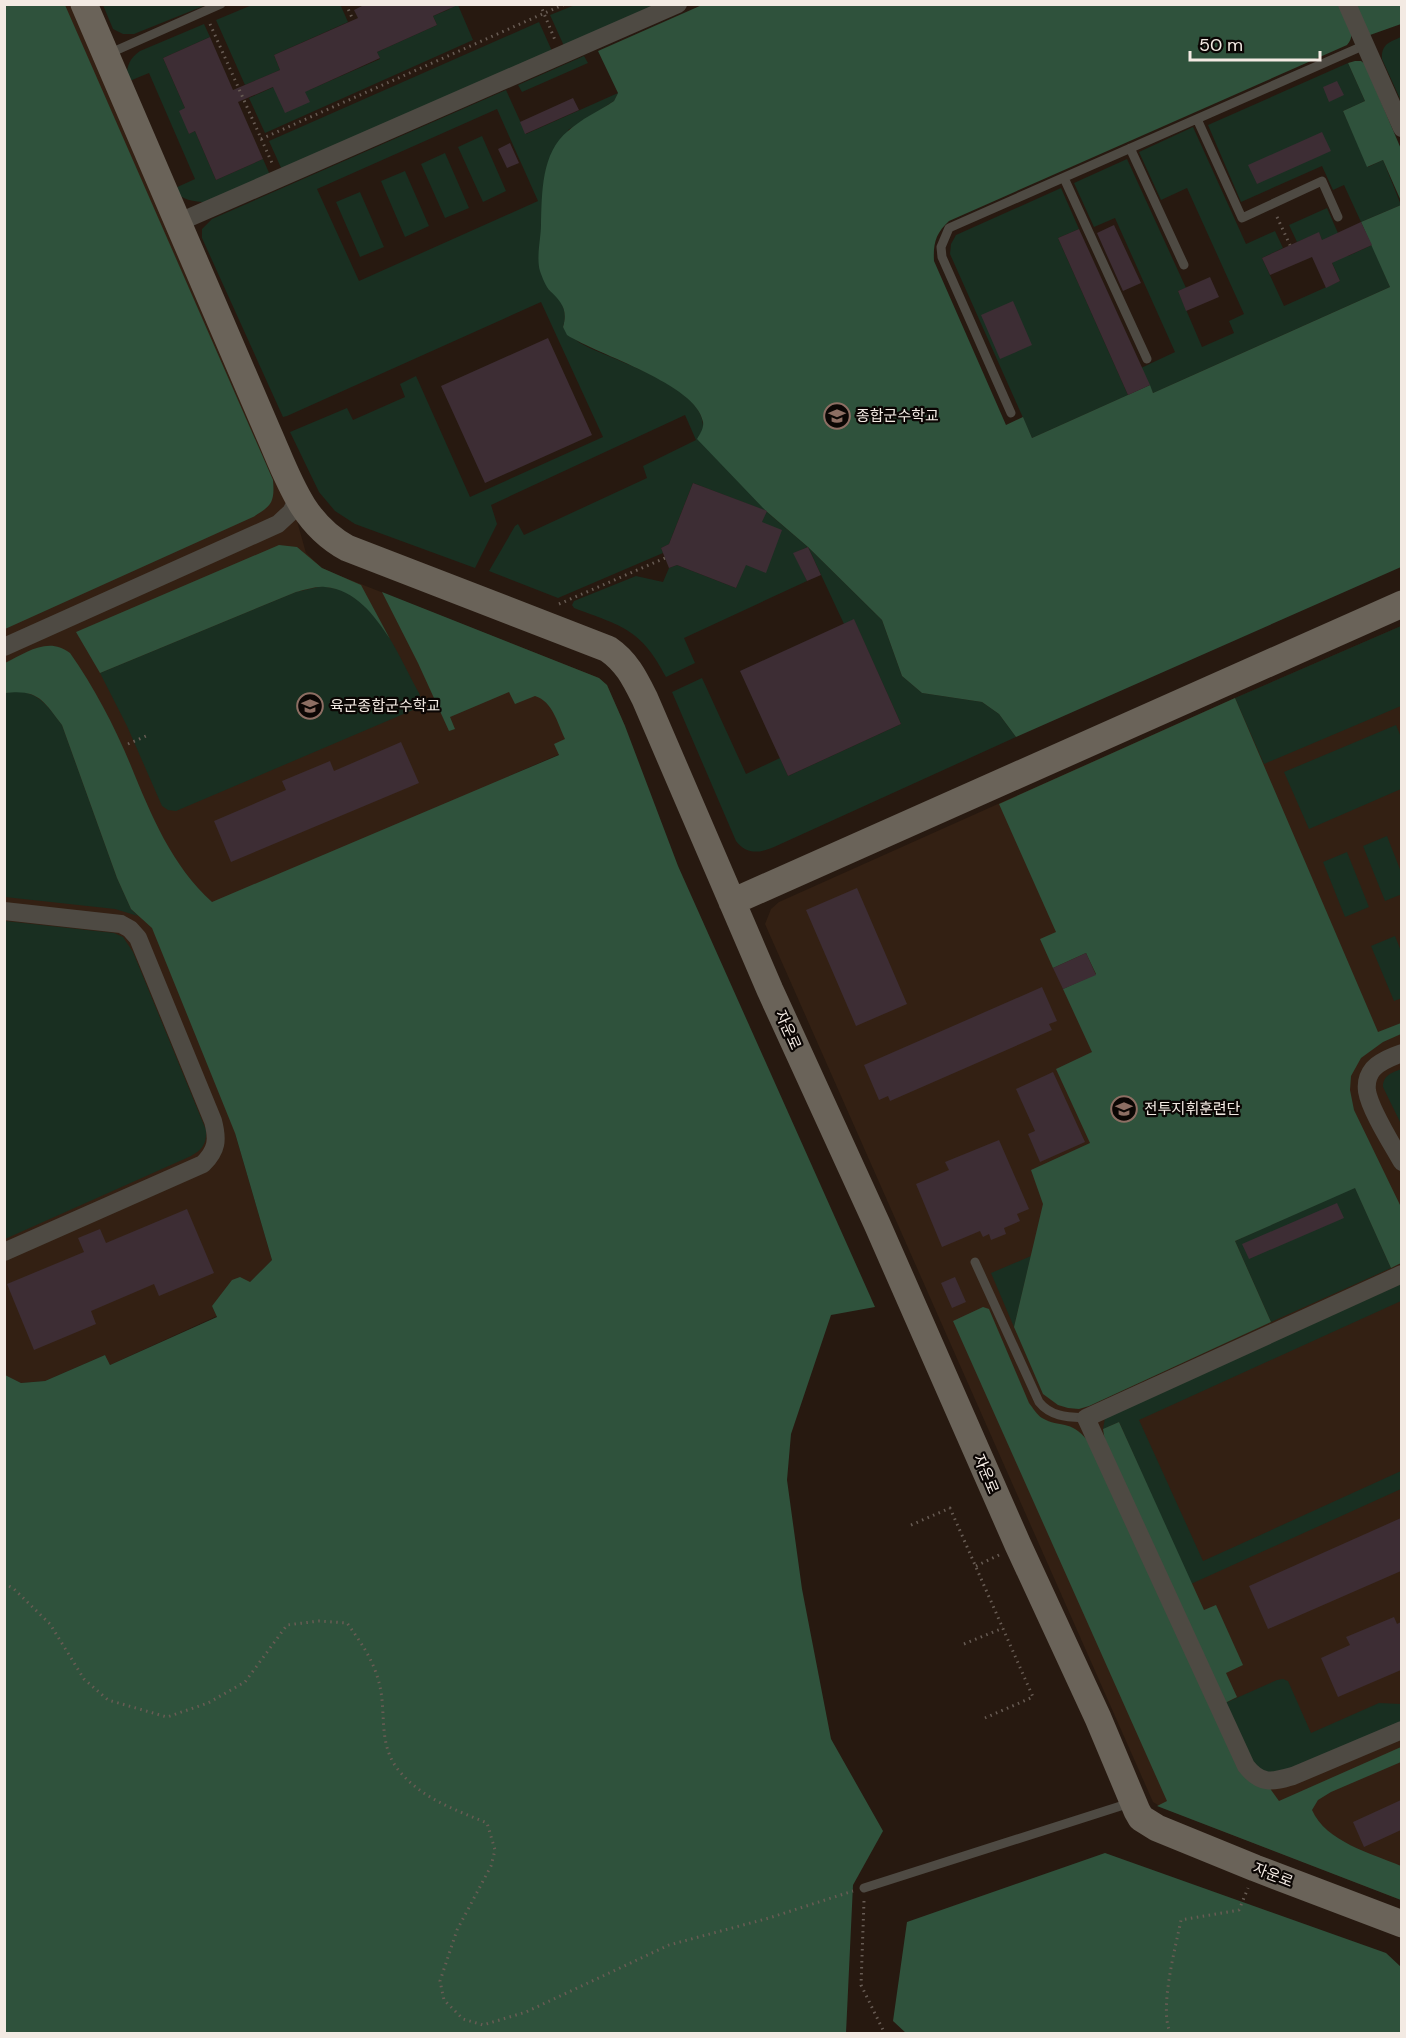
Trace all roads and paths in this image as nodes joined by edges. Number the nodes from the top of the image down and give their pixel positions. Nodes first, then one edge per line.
1 (84, 4) edge
2 (221, 4) edge
3 (346, 4) edge
4 (540, 4) edge
5 (565, 4) edge
6 (678, 4) edge
7 (1347, 4) edge
8 (204, 12) junction
9 (544, 14) junction
10 (353, 20) dead end
11 (1365, 45) junction
12 (106, 55) junction
13 (562, 55) junction
14 (1197, 119) junction
15 (1401, 128) edge
16 (261, 139) junction
17 (1130, 148) junction
18 (279, 178) junction
19 (1064, 178) junction
20 (1271, 204) junction
21 (1338, 217) dead end
22 (177, 223) junction
23 (1290, 245) dead end
24 (1184, 265) dead end
25 (1147, 358) dead end
26 (1011, 413) dead end
27 (298, 499) junction
28 (278, 524) junction
29 (326, 535) junction
30 (665, 558) dead end
31 (559, 604) dead end
32 (1401, 604) edge
33 (4, 647) edge
34 (146, 736) dead end
35 (128, 744) dead end
36 (732, 902) junction
37 (4, 911) edge
38 (1401, 1053) edge
39 (1401, 1162) edge
40 (4, 1252) edge
41 (975, 1262) dead end
42 (1401, 1274) edge
43 (1086, 1418) junction
44 (911, 1525) dead end
45 (999, 1556) dead end
46 (976, 1566) junction
47 (4, 1583) edge
48 (1003, 1628) junction
49 (964, 1644) dead end
50 (986, 1718) dead end
51 (1401, 1730) edge
52 (1132, 1802) junction
53 (1255, 1868) junction
54 (864, 1888) junction
55 (1401, 1924) edge
56 (885, 2034) edge
57 (1171, 2034) edge

1 - 12 street, 자운로
2 - 8 lane
3 - 10 path
4 - 9 path
5 - 9 path
6 - 13 street
7 - 11 street
8 - 12 lane
8 - 16 path
9 - 13 path
9 - 16 path
11 - 14 lane
11 - 15 street
12 - 22 street, 자운로
13 - 18 street
14 - 17 lane
14 - 20 lane
16 - 18 path
17 - 19 lane
17 - 24 lane
18 - 22 street
19 - 25 lane
19 - 26 lane
20 - 21 lane
20 - 23 path
22 - 27 street, 자운로
27 - 28 street
27 - 29 street, 자운로
28 - 29 street
28 - 33 street
29 - 36 street, 자운로
30 - 31 path
32 - 36 street
34 - 35 path
36 - 52 street, 자운로
37 - 40 street
38 - 39 street
41 - 43 lane
42 - 43 street
43 - 51 street
44 - 46 path
45 - 46 path
46 - 48 path
47 - 54 path
48 - 49 path
48 - 50 path
52 - 53 street, 자운로
52 - 54 lane
53 - 55 street, 자운로
53 - 57 path
54 - 56 path

